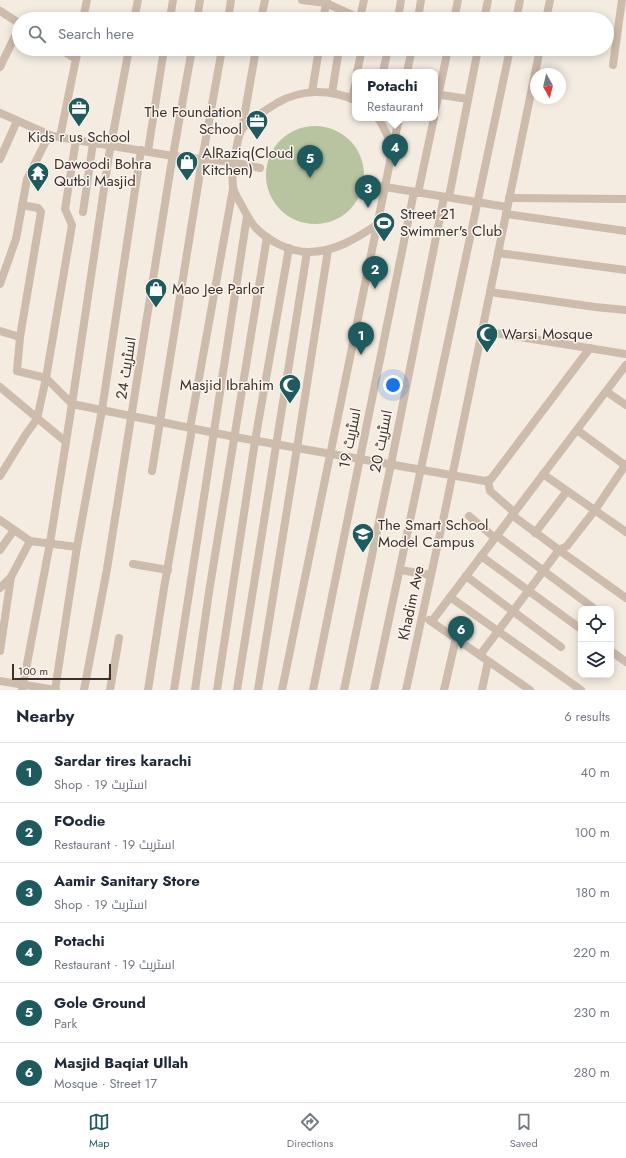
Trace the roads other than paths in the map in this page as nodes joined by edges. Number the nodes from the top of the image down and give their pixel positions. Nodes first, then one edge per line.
1 (87, 0) edge
2 (138, 0) edge
3 (173, 0) edge
4 (200, 0) edge
5 (231, 0) edge
6 (265, 0) edge
7 (302, 0) edge
8 (364, 0) edge
9 (401, 0) edge
10 (421, 0) edge
11 (458, 0) edge
12 (488, 0) edge
13 (520, 0) edge
14 (550, 0) edge
15 (622, 0) edge
16 (326, 2) edge
17 (0, 12) edge
18 (84, 12) edge
19 (135, 12) edge
20 (171, 12) edge
21 (198, 12) edge
22 (229, 12) edge
23 (262, 12) edge
24 (324, 12) edge
25 (341, 12) edge
26 (361, 12) edge
27 (399, 12) edge
28 (419, 12) edge
29 (455, 12) edge
30 (485, 12) edge
31 (517, 12) edge
32 (547, 12) edge
33 (12, 19) edge
34 (12, 42) edge
35 (71, 56) edge
36 (77, 56) edge
37 (128, 56) edge
38 (163, 56) edge
39 (191, 56) edge
40 (221, 56) edge
41 (255, 56) edge
42 (318, 56) edge
43 (338, 56) edge
44 (361, 56) edge
45 (386, 56) edge
46 (410, 56) edge
47 (446, 56) edge
48 (477, 56) edge
49 (509, 56) edge
50 (539, 56) edge
51 (76, 59) junction
52 (613, 65) dead end
53 (0, 67) edge
54 (359, 69) edge
55 (383, 69) edge
56 (408, 69) edge
57 (438, 90) edge
58 (312, 92) junction
59 (332, 93) junction
60 (438, 94) edge
61 (352, 98) edge
62 (468, 99) junction
63 (0, 113) edge
64 (17, 121) junction
65 (380, 121) edge
66 (398, 121) edge
67 (433, 121) edge
68 (242, 129) junction
69 (56, 137) junction
70 (76, 140) junction
71 (93, 143) junction
72 (111, 146) junction
73 (394, 146) junction
74 (144, 151) junction
75 (173, 156) junction
76 (0, 159) edge
77 (202, 160) junction
78 (233, 162) junction
79 (260, 168) dead end
80 (367, 184) dead end
81 (386, 187) junction
82 (233, 189) junction
83 (416, 192) junction
84 (447, 197) junction
85 (626, 199) edge
86 (478, 202) junction
87 (22, 205) junction
88 (507, 206) junction
89 (83, 212) dead end
90 (247, 216) junction
91 (378, 224) junction
92 (626, 231) edge
93 (267, 237) junction
94 (289, 248) junction
95 (328, 250) junction
96 (307, 252) junction
97 (498, 253) junction
98 (626, 270) edge
99 (0, 284) edge
100 (490, 292) junction
101 (626, 310) edge
102 (0, 331) edge
103 (482, 331) junction
104 (20, 337) junction
105 (590, 348) junction
106 (626, 354) edge
107 (626, 365) edge
108 (46, 378) junction
109 (0, 387) edge
110 (607, 392) junction
111 (72, 404) junction
112 (626, 405) edge
113 (102, 410) junction
114 (132, 416) junction
115 (37, 419) junction
116 (160, 422) junction
117 (191, 428) junction
118 (577, 430) junction
119 (214, 432) junction
120 (235, 437) junction
121 (255, 441) junction
122 (66, 442) junction
123 (276, 444) junction
124 (297, 448) junction
125 (330, 454) junction
126 (360, 459) junction
127 (391, 464) junction
128 (626, 465) edge
129 (421, 469) junction
130 (152, 472) dead end
131 (452, 474) junction
132 (543, 474) junction
133 (0, 476) edge
134 (488, 480) junction
135 (567, 491) junction
136 (595, 510) junction
137 (513, 514) junction
138 (468, 516) dead end
139 (0, 520) edge
140 (14, 530) junction
141 (535, 532) junction
142 (626, 532) edge
143 (496, 537) junction
144 (30, 541) junction
145 (50, 543) junction
146 (77, 547) junction
147 (0, 550) edge
148 (559, 550) junction
149 (481, 556) junction
150 (133, 564) dead end
151 (168, 570) junction
152 (400, 570) junction
153 (543, 571) junction
154 (431, 576) junction
155 (466, 576) junction
156 (11, 577) junction
157 (0, 588) edge
158 (528, 591) junction
159 (450, 597) junction
160 (626, 598) edge
161 (591, 606) edge
162 (513, 612) junction
163 (422, 617) junction
164 (432, 621) junction
165 (578, 627) edge
166 (498, 631) junction
167 (119, 638) dead end
168 (456, 638) junction
169 (561, 647) dead end
170 (0, 651) edge
171 (614, 653) edge
172 (480, 655) junction
173 (488, 661) junction
174 (626, 662) edge
175 (0, 682) edge
176 (521, 687) edge
177 (22, 688) edge
178 (55, 690) edge
179 (84, 690) edge
180 (110, 690) edge
181 (148, 690) edge
182 (174, 690) edge
183 (195, 690) edge
184 (217, 690) edge
185 (237, 690) edge
186 (258, 690) edge
187 (282, 690) edge
188 (314, 690) edge
189 (344, 690) edge
190 (374, 690) edge
191 (406, 690) edge
192 (444, 690) edge
193 (482, 690) edge
194 (530, 690) edge
195 (581, 690) edge

1 - 18 street
2 - 19 street
3 - 20 street
4 - 21 street
5 - 22 street
6 - 23 street
7 - 16 street
8 - 26 street
9 - 27 street
10 - 28 street
11 - 29 street
12 - 30 street
13 - 31 street
14 - 32 street
15 - 52 street
16 - 24 street
16 - 25 street
17 - 33 street
34 - 53 street
35 - 51 street
36 - 51 street
37 - 72 street
38 - 74 street
39 - 75 street, اسٹریٹ 24
40 - 77 street
41 - 68 street
42 - 58 street
43 - 59 street
44 - 54 street
45 - 55 street
46 - 56 street
47 - 57 street
48 - 62 street, اسٹریٹ 20
49 - 86 street
50 - 88 street, Khadim Ave
51 - 69 street
58 - 59 street
58 - 68 street
59 - 61 street
60 - 62 street
62 - 84 street, اسٹریٹ 20
63 - 64 street
64 - 69 street
64 - 76 street
65 - 73 street
66 - 73 street
67 - 83 street, اسٹریٹ 19
68 - 78 street
69 - 70 street
69 - 87 street
70 - 71 street
70 - 108 street
71 - 72 street
71 - 89 street
72 - 74 street
72 - 111 street
73 - 81 street
74 - 75 street
74 - 113 street
75 - 77 street
75 - 114 street, اسٹریٹ 24
77 - 78 street
77 - 116 street
78 - 79 street
78 - 82 street
80 - 81 street
81 - 83 street
81 - 91 street
82 - 90 street
82 - 117 street
83 - 84 street
83 - 126 street, اسٹریٹ 19
84 - 86 street
84 - 127 street, اسٹریٹ 20
85 - 88 street
86 - 88 street
86 - 129 street
87 - 99 street
87 - 104 street
88 - 92 street
88 - 97 street, Khadim Ave
90 - 93 street
90 - 119 street
91 - 95 street
91 - 125 street
93 - 94 street
93 - 120 street
94 - 96 street
94 - 121 street
95 - 96 street
95 - 124 street
96 - 123 street
97 - 98 street
97 - 100 street, Khadim Ave
100 - 101 street
100 - 103 street, Khadim Ave
102 - 104 street
103 - 105 street
103 - 131 street, Khadim Ave
104 - 108 street
105 - 106 street
105 - 134 street
107 - 110 street
108 - 111 street
108 - 115 street
109 - 115 street
110 - 112 street
110 - 118 street
111 - 113 street
111 - 122 street
113 - 114 street
113 - 146 street
114 - 116 street
114 - 179 street, اسٹریٹ 24
115 - 122 street
115 - 133 street
116 - 117 street
116 - 130 street
117 - 119 street
117 - 151 street
118 - 128 street
118 - 132 street
119 - 120 street
119 - 182 street
120 - 121 street
120 - 183 street
121 - 123 street
121 - 184 street
122 - 145 street
123 - 124 street
123 - 185 street
124 - 125 street
124 - 186 street
125 - 126 street
125 - 187 street
126 - 127 street
126 - 188 street, اسٹریٹ 19
127 - 129 street
127 - 189 street, اسٹریٹ 20
128 - 136 street
129 - 131 street
129 - 152 street
131 - 134 street
131 - 154 street, Khadim Ave
132 - 135 street
132 - 137 street
134 - 137 street
135 - 136 street
135 - 141 street
136 - 142 street
136 - 148 street
137 - 141 street
137 - 143 street
138 - 143 street
139 - 140 street
140 - 144 street
140 - 147 street
141 - 148 street
143 - 149 street
143 - 153 street
144 - 145 street
144 - 156 street
145 - 146 street
145 - 177 street
146 - 178 street
148 - 153 street
148 - 160 street
149 - 155 street
149 - 158 street
150 - 151 street
151 - 181 street
152 - 154 street
152 - 190 street
153 - 158 street
153 - 161 street
154 - 163 street, Khadim Ave
155 - 159 street
155 - 162 street
156 - 157 street
156 - 170 street
158 - 162 street
158 - 165 street
159 - 164 street
159 - 166 street
162 - 166 street
162 - 169 street
163 - 164 street
163 - 191 street, Khadim Ave
164 - 168 street
166 - 172 street
166 - 195 street
167 - 180 street
168 - 172 street
168 - 192 street
171 - 174 street
172 - 173 street
173 - 176 street
173 - 193 street
175 - 177 street
176 - 194 street
177 - 178 street

